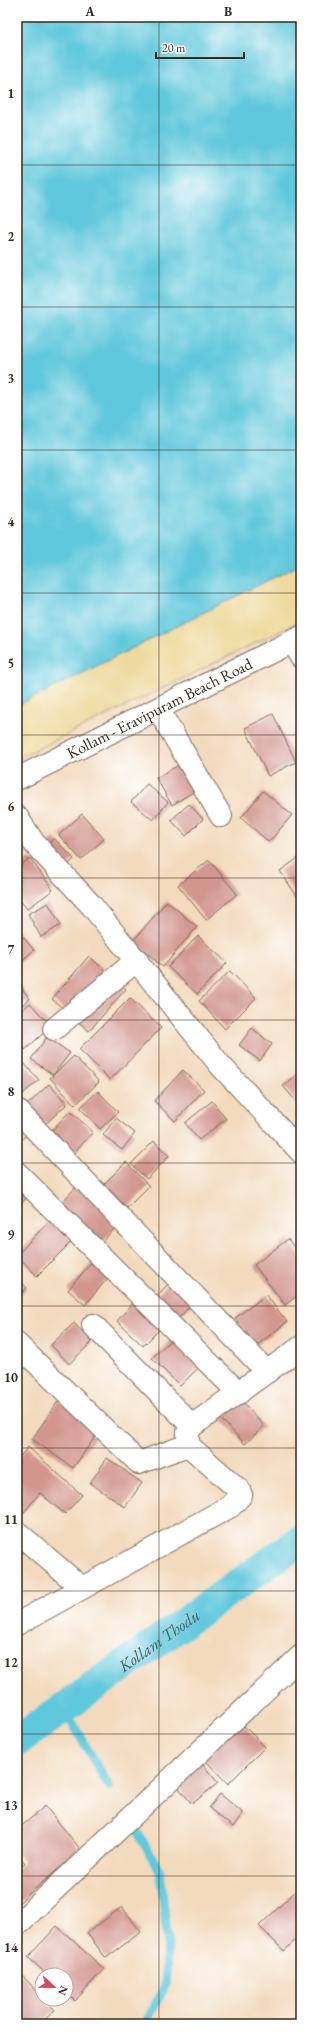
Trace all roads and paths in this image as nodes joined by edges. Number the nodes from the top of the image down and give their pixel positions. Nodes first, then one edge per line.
1 (298, 645) edge
2 (158, 709) junction
3 (17, 779) edge
4 (221, 816) dead end
5 (17, 817) edge
6 (137, 960) junction
7 (54, 1029) dead end
8 (17, 1110) edge
9 (301, 1152) edge
10 (17, 1173) edge
11 (93, 1325) dead end
12 (17, 1344) edge
13 (301, 1347) edge
14 (267, 1372) junction
15 (239, 1393) junction
16 (190, 1435) junction
17 (17, 1532) edge
18 (82, 1588) junction
19 (17, 1624) edge
20 (301, 1656) edge
21 (17, 1925) edge

1 - 2 street, Kollam - Eravipuram Beach Road
2 - 3 street, Kollam - Eravipuram Beach Road
2 - 4 street
5 - 6 street
6 - 7 street
6 - 9 street
8 - 14 street
10 - 15 street
11 - 16 street
12 - 16 street
13 - 14 street
14 - 15 street
15 - 16 street
16 - 18 street
17 - 18 street
18 - 19 street
20 - 21 street

